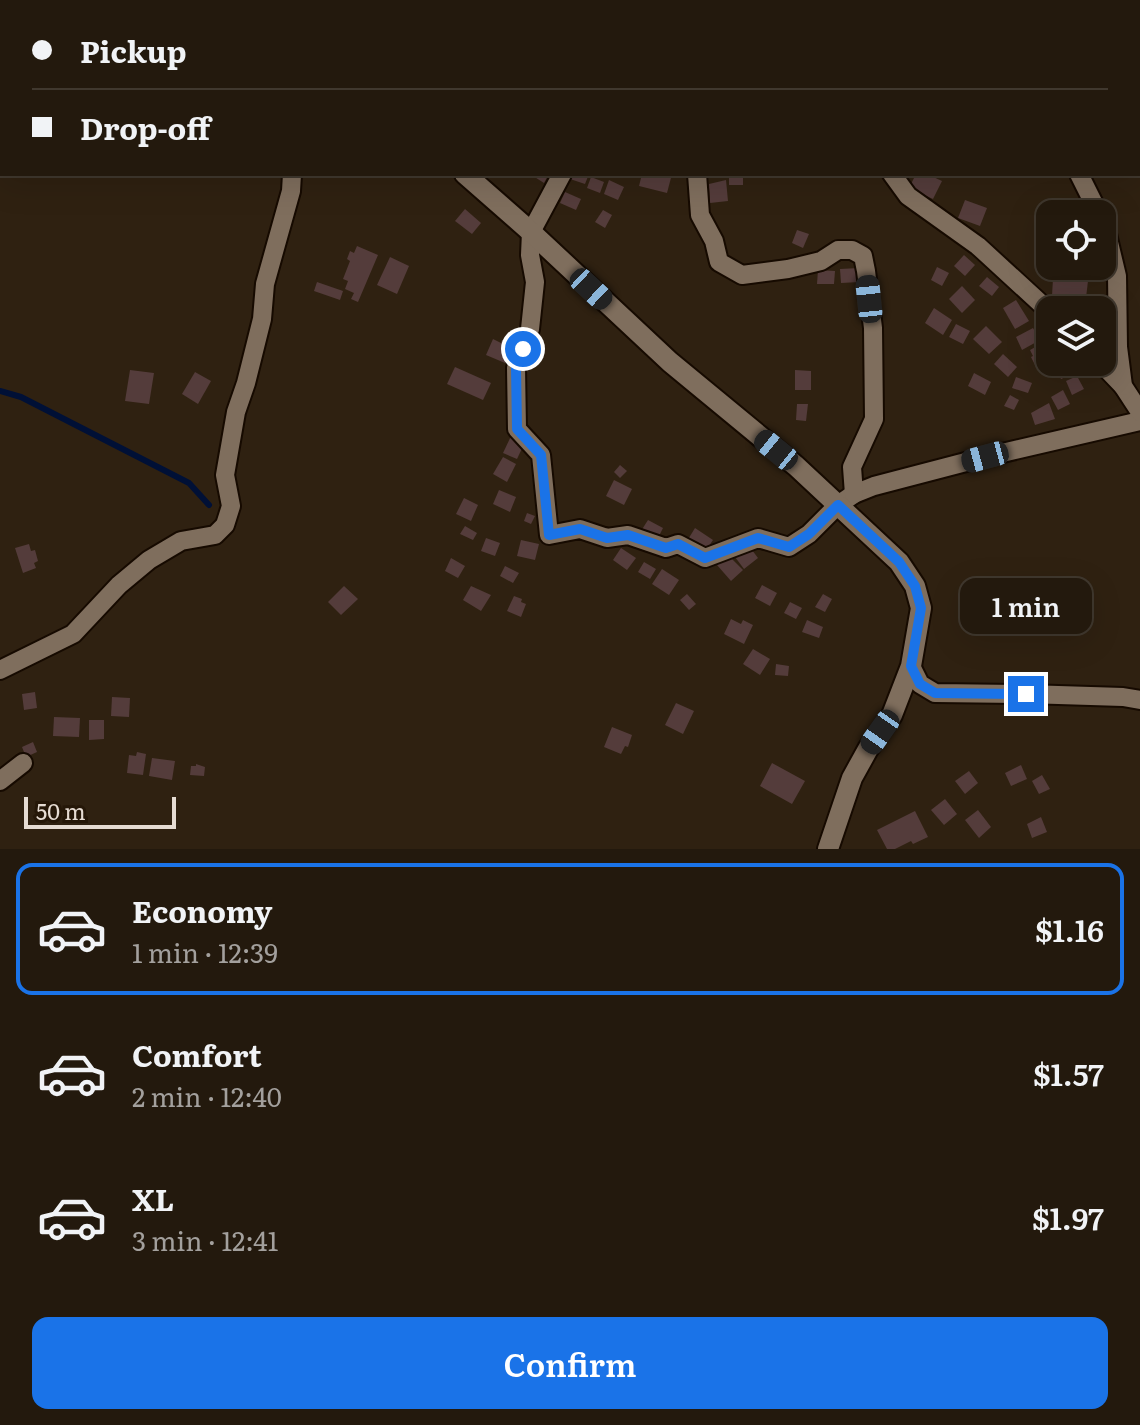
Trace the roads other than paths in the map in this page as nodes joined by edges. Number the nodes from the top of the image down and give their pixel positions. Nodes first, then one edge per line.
1 (292, 176) edge
2 (561, 176) edge
3 (697, 176) edge
4 (893, 176) edge
5 (1080, 176) edge
6 (476, 178) edge
7 (1092, 200) edge
8 (531, 232) junction
9 (1116, 272) edge
10 (1036, 299) edge
11 (1113, 376) edge
12 (1123, 386) junction
13 (1140, 412) edge
14 (1140, 421) edge
15 (846, 500) junction
16 (911, 666) junction
17 (0, 670) edge
18 (1140, 700) edge
19 (23, 763) dead end
20 (0, 781) edge
21 (828, 849) edge

1 - 17 street
2 - 8 street
3 - 15 street
4 - 10 street
5 - 7 street
6 - 8 street
8 - 15 street
8 - 15 street
9 - 12 street
11 - 12 street
12 - 13 street
14 - 15 street
15 - 16 street
16 - 18 street
16 - 21 street
19 - 20 street

